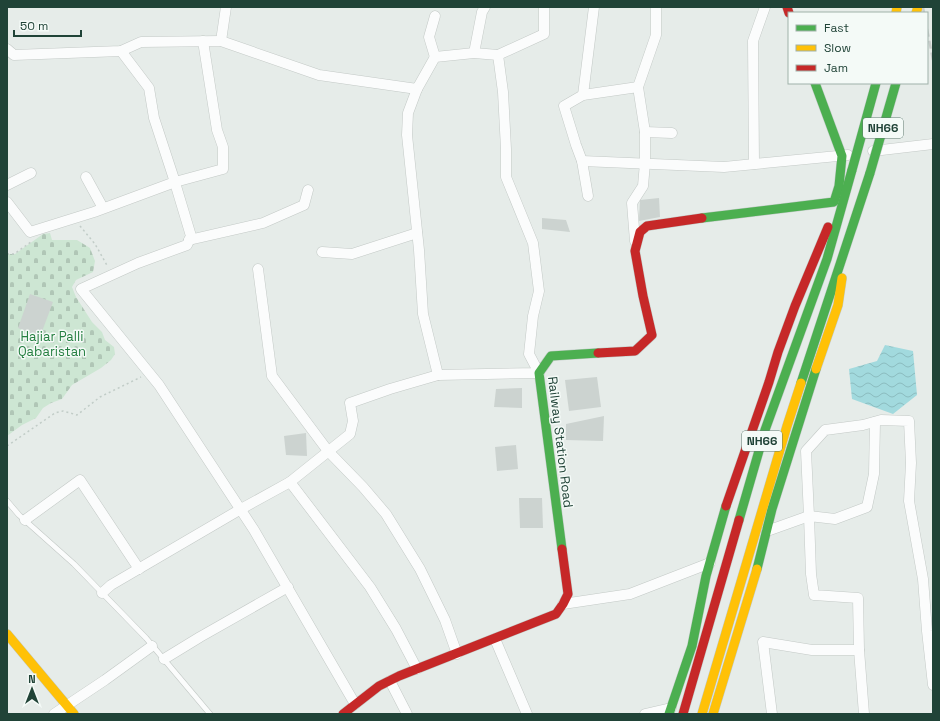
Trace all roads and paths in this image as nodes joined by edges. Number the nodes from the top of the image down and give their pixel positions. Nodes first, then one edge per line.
1 (226, 7) edge
2 (485, 7) edge
3 (544, 7) edge
4 (594, 7) edge
5 (656, 7) edge
6 (765, 7) edge
7 (435, 16) dead end
8 (203, 41) junction
9 (221, 41) junction
10 (7, 49) edge
11 (121, 51) junction
12 (474, 53) junction
13 (498, 55) junction
14 (435, 57) junction
15 (815, 84) edge
16 (876, 84) edge
17 (896, 84) edge
18 (638, 87) junction
19 (417, 89) junction
20 (583, 95) junction
21 (645, 132) junction
22 (672, 133) dead end
23 (933, 144) edge
24 (842, 156) junction
25 (582, 160) junction
26 (645, 163) junction
27 (754, 164) junction
28 (31, 173) dead end
29 (86, 177) dead end
30 (848, 180) junction
31 (175, 182) junction
32 (7, 185) edge
33 (308, 190) dead end
34 (588, 196) dead end
35 (7, 202) edge
36 (103, 208) junction
37 (74, 226) dead end
38 (417, 233) junction
39 (37, 238) dead end
40 (849, 239) junction
41 (189, 240) junction
42 (635, 251) junction
43 (322, 252) dead end
44 (7, 254) edge
45 (258, 269) dead end
46 (112, 274) junction
47 (149, 373) junction
48 (539, 373) junction
49 (438, 375) junction
50 (875, 422) junction
51 (7, 446) edge
52 (328, 451) junction
53 (290, 482) junction
54 (7, 501) edge
55 (241, 509) junction
56 (809, 516) junction
57 (25, 520) junction
58 (767, 531) junction
59 (710, 563) junction
60 (139, 568) junction
61 (288, 587) junction
62 (102, 593) junction
63 (564, 604) junction
64 (7, 634) edge
65 (495, 639) junction
66 (152, 646) junction
67 (859, 650) junction
68 (457, 654) junction
69 (164, 659) junction
70 (417, 670) junction
71 (390, 681) junction
72 (933, 685) edge
73 (355, 704) junction
74 (67, 705) junction
75 (670, 711) edge
76 (54, 714) edge
77 (74, 714) edge
78 (210, 714) edge
79 (343, 714) edge
80 (406, 714) edge
81 (528, 714) edge
82 (644, 714) edge
83 (683, 714) edge
84 (702, 714) edge
85 (713, 714) edge
86 (772, 714) edge
87 (864, 714) edge

1 - 9 street
2 - 12 street
3 - 13 street
4 - 20 street
5 - 18 street
6 - 27 street
7 - 14 street
8 - 9 street
8 - 11 street
8 - 31 street
9 - 19 street
10 - 11 street
11 - 31 street
12 - 13 street
12 - 14 street
13 - 48 street
14 - 19 street
15 - 24 main road, Railway Station Road
16 - 30 main road, NH66, bridge
17 - 40 main road, NH66, bridge
18 - 20 street
18 - 21 street
19 - 38 street
20 - 25 street
21 - 22 street
21 - 26 street
23 - 24 street
24 - 27 street
24 - 42 main road, Railway Station Road
25 - 26 street
25 - 34 street
26 - 27 street
26 - 42 street
28 - 32 street
29 - 36 street
30 - 59 main road
30 - 83 main road, NH66
31 - 36 street
31 - 41 street
33 - 41 street
35 - 36 street
37 - 46 path
38 - 43 street
38 - 49 street
39 - 44 path
40 - 58 main road
40 - 84 main road, NH66
41 - 46 street
42 - 48 main road, Railway Station Road
45 - 52 street
46 - 47 street
47 - 51 path
47 - 55 street
48 - 49 street
48 - 63 main road, Railway Station Road
49 - 52 street
50 - 56 street
50 - 56 street
50 - 72 street
52 - 53 street
52 - 68 street
53 - 55 street
53 - 70 street
54 - 57 lane
55 - 60 street
55 - 61 street
56 - 58 street
56 - 67 street
57 - 60 street
57 - 62 lane
58 - 85 main road
59 - 63 street
59 - 75 main road
60 - 62 street
61 - 69 street
61 - 73 street
62 - 66 lane
63 - 65 main road
64 - 74 main road
65 - 68 main road
65 - 81 street
66 - 69 lane
66 - 74 street
67 - 86 street
67 - 87 street
68 - 70 main road
69 - 78 lane
70 - 71 main road
71 - 73 main road
71 - 80 street
73 - 79 main road
74 - 76 street
74 - 77 main road
75 - 82 street

